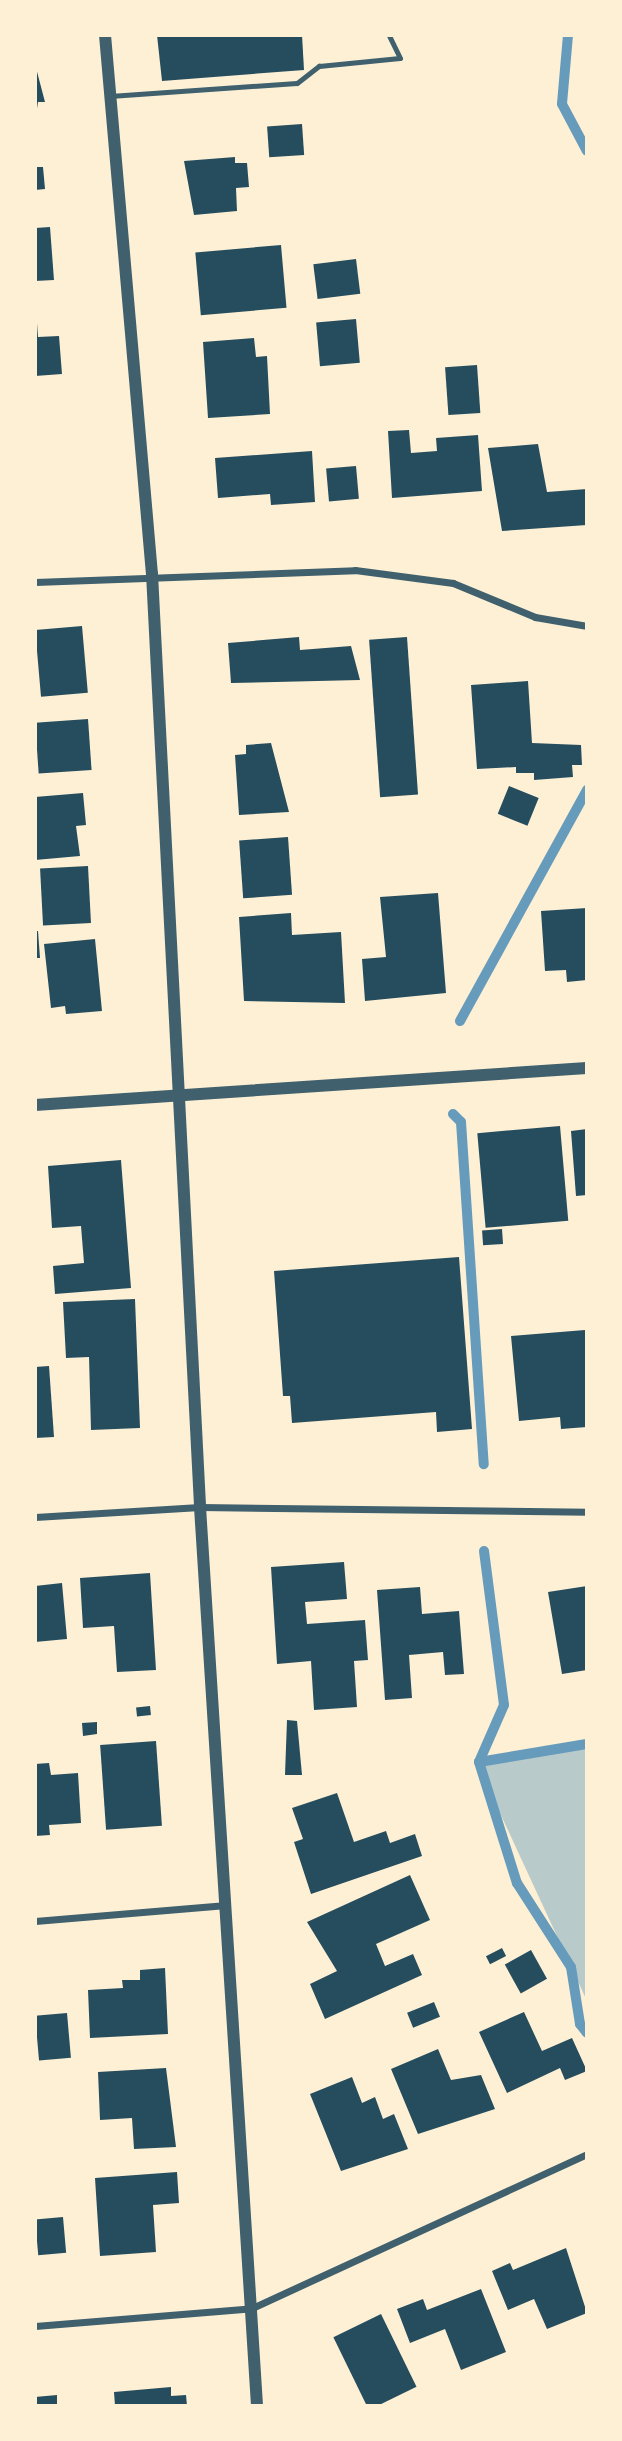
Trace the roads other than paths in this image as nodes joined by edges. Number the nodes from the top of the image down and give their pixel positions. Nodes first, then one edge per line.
1 (105, 35) edge
2 (389, 35) edge
3 (110, 96) junction
4 (152, 574) junction
5 (35, 582) edge
6 (587, 626) edge
7 (587, 1068) edge
8 (179, 1096) junction
9 (35, 1105) edge
10 (200, 1507) junction
11 (587, 1512) edge
12 (35, 1517) edge
13 (230, 1905) junction
14 (35, 1921) edge
15 (587, 2154) edge
16 (252, 2308) junction
17 (35, 2326) edge
18 (257, 2406) edge

1 - 3 street
2 - 3 lane
3 - 4 street
4 - 5 street
4 - 6 street
4 - 8 street
7 - 8 street
8 - 9 street
8 - 10 street
10 - 11 street
10 - 12 street
10 - 13 street
13 - 14 street
13 - 16 street
15 - 16 street
16 - 17 street
16 - 18 street

